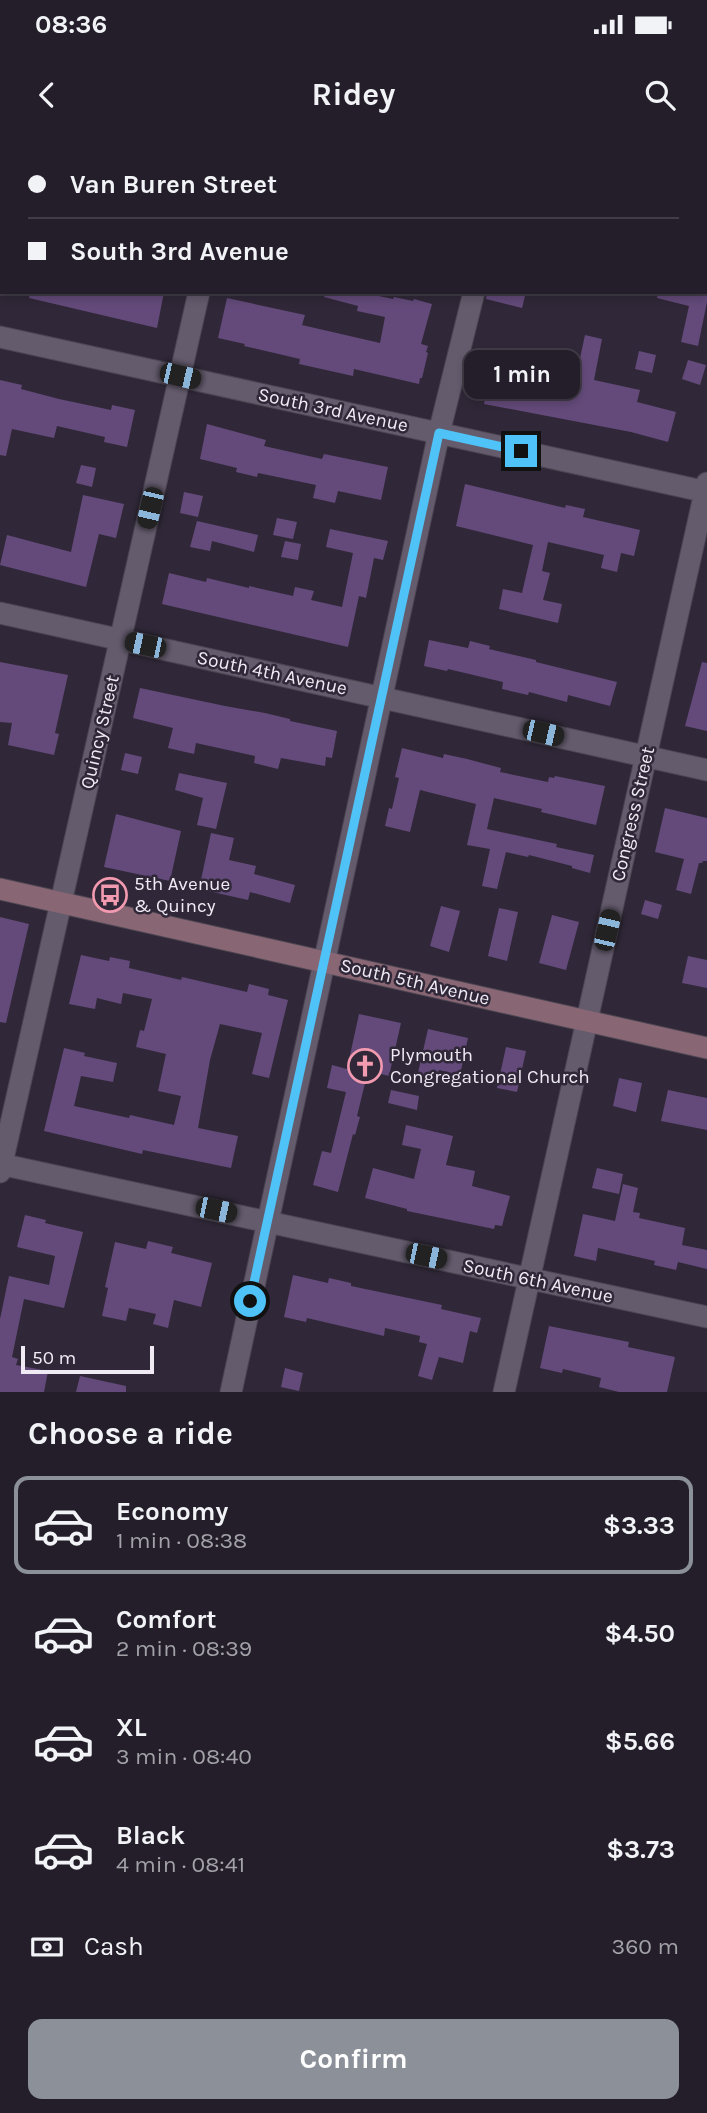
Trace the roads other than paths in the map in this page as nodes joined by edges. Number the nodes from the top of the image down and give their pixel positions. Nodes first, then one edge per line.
1 (199, 294) edge
2 (474, 294) edge
3 (0, 337) edge
4 (180, 376) junction
5 (439, 433) junction
6 (706, 488) edge
7 (0, 613) edge
8 (120, 640) junction
9 (382, 696) junction
10 (646, 756) junction
11 (707, 770) edge
12 (0, 889) edge
13 (61, 903) junction
14 (324, 962) junction
15 (587, 1021) junction
16 (707, 1048) edge
17 (1, 1167) edge
18 (268, 1222) junction
19 (529, 1279) junction
20 (707, 1317) edge
21 (231, 1392) edge
22 (504, 1392) edge

1 - 4 street, Quincy Street
2 - 5 street
3 - 4 street, South 3rd Avenue
4 - 5 street, South 3rd Avenue
4 - 8 street, Quincy Street
5 - 6 street, South 3rd Avenue
5 - 9 street
6 - 10 street, Congress Street
7 - 8 street, South 4th Avenue
8 - 9 street, South 4th Avenue
8 - 13 street, Quincy Street
9 - 10 street, South 4th Avenue
9 - 14 street
10 - 11 street, South 4th Avenue
10 - 15 street, Congress Street
12 - 13 street, South 5th Avenue
13 - 14 street, South 5th Avenue
13 - 17 street, Quincy Street
14 - 15 street, South 5th Avenue
14 - 18 street
15 - 16 street, South 5th Avenue
15 - 19 street, Congress Street
17 - 18 street, South 6th Avenue
18 - 19 street, South 6th Avenue
18 - 21 street
19 - 20 street, South 6th Avenue
19 - 22 street, Congress Street

